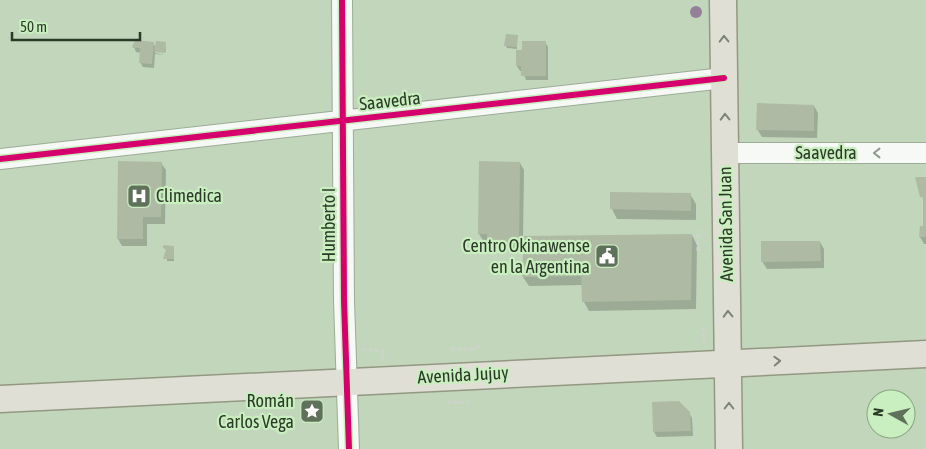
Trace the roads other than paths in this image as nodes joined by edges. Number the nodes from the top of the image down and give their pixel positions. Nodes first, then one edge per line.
1 (342, 0) edge
2 (723, 0) edge
3 (724, 78) junction
4 (344, 121) junction
5 (725, 153) junction
6 (926, 153) edge
7 (0, 160) edge
8 (926, 354) edge
9 (729, 363) junction
10 (345, 381) junction
11 (0, 399) edge
12 (349, 449) edge
13 (729, 449) edge

1 - 4 street, Humberto I
3 -> 2 main road, Avenida San Juan
3 - 4 street, Saavedra
5 -> 3 main road, Avenida San Juan
4 - 7 street, Saavedra
4 - 10 street, Humberto I
6 -> 5 street, Saavedra
9 -> 5 main road, Avenida San Juan
9 -> 8 main road, Avenida Jujuy
9 - 10 main road, Avenida Jujuy
13 -> 9 main road, Avenida San Juan
10 - 11 main road, Avenida Jujuy
10 - 12 street, Humberto I

